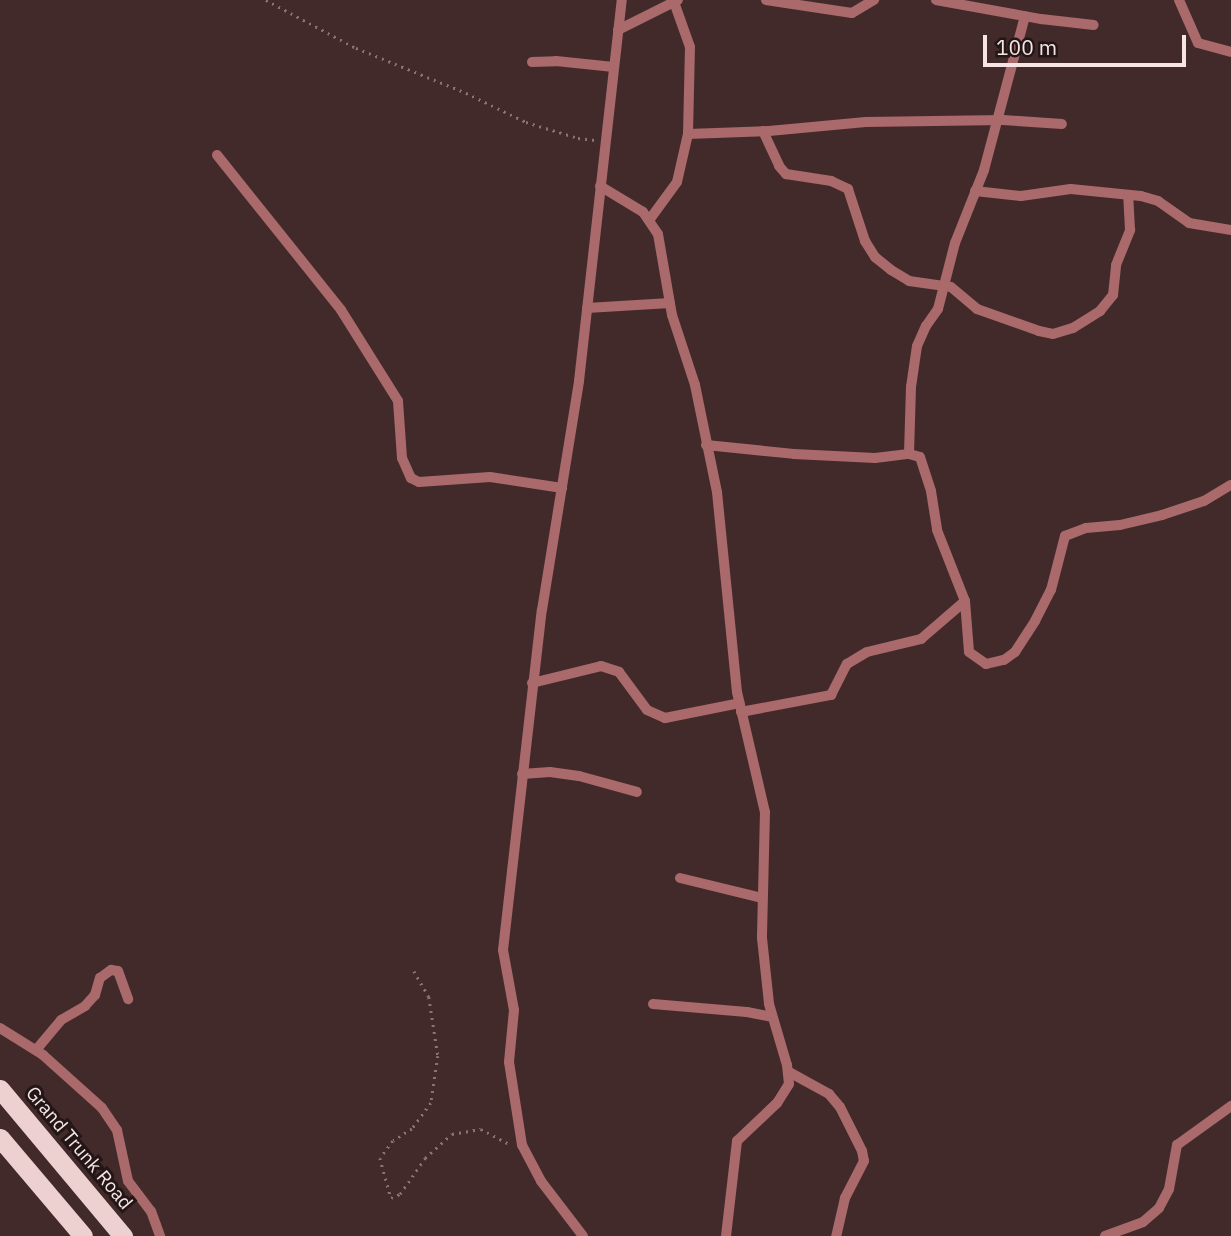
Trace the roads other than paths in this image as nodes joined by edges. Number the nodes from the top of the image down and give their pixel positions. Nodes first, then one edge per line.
1 (622, 0) edge
2 (766, 0) edge
3 (874, 0) edge
4 (936, 0) edge
5 (1179, 0) edge
6 (677, 1) edge
7 (1025, 16) junction
8 (1094, 25) dead end
9 (618, 30) junction
10 (1230, 54) edge
11 (532, 62) dead end
12 (614, 67) junction
13 (996, 120) junction
14 (1062, 124) dead end
15 (764, 131) junction
16 (688, 134) junction
17 (217, 155) dead end
18 (600, 186) junction
19 (975, 191) junction
20 (1128, 195) junction
21 (650, 219) junction
22 (1231, 230) edge
23 (944, 286) junction
24 (670, 303) junction
25 (587, 308) junction
26 (706, 445) junction
27 (909, 454) junction
28 (1231, 485) edge
29 (562, 488) junction
30 (965, 601) junction
31 (532, 683) junction
32 (741, 708) junction
33 (522, 774) junction
34 (637, 792) dead end
35 (680, 878) dead end
36 (762, 898) junction
37 (128, 999) dead end
38 (653, 1004) dead end
39 (772, 1017) junction
40 (0, 1028) edge
41 (36, 1050) junction
42 (789, 1072) junction
43 (0, 1089) edge
44 (1231, 1106) edge
45 (0, 1138) edge
46 (83, 1236) edge
47 (124, 1236) edge
48 (160, 1236) edge
49 (583, 1236) edge
50 (726, 1236) edge
51 (836, 1236) edge
52 (1105, 1236) edge

1 - 9 street
2 - 3 street
4 - 7 street
5 - 10 street
6 - 9 street
6 - 16 street
7 - 8 street
7 - 13 street
9 - 12 street
11 - 12 street
12 - 18 street
13 - 14 street
13 - 15 street
13 - 19 street
15 - 16 street
15 - 23 street
16 - 21 street
17 - 29 street
18 - 21 street
18 - 25 street
19 - 20 street
19 - 23 street
20 - 22 street
20 - 23 street
21 - 24 street
23 - 27 street
24 - 25 street
24 - 26 street
25 - 29 street
26 - 27 street
26 - 32 street
27 - 30 street
28 - 30 street
29 - 31 street
30 - 32 street
31 - 32 street
31 - 33 street
32 - 36 street
33 - 34 street
33 - 49 street
35 - 36 street
36 - 39 street
37 - 41 street
38 - 39 street
39 - 42 street
40 - 41 street
41 - 48 street
42 - 50 street
42 - 51 street
43 - 47 highway, Grand Trunk Road
44 - 52 street
45 - 46 highway

